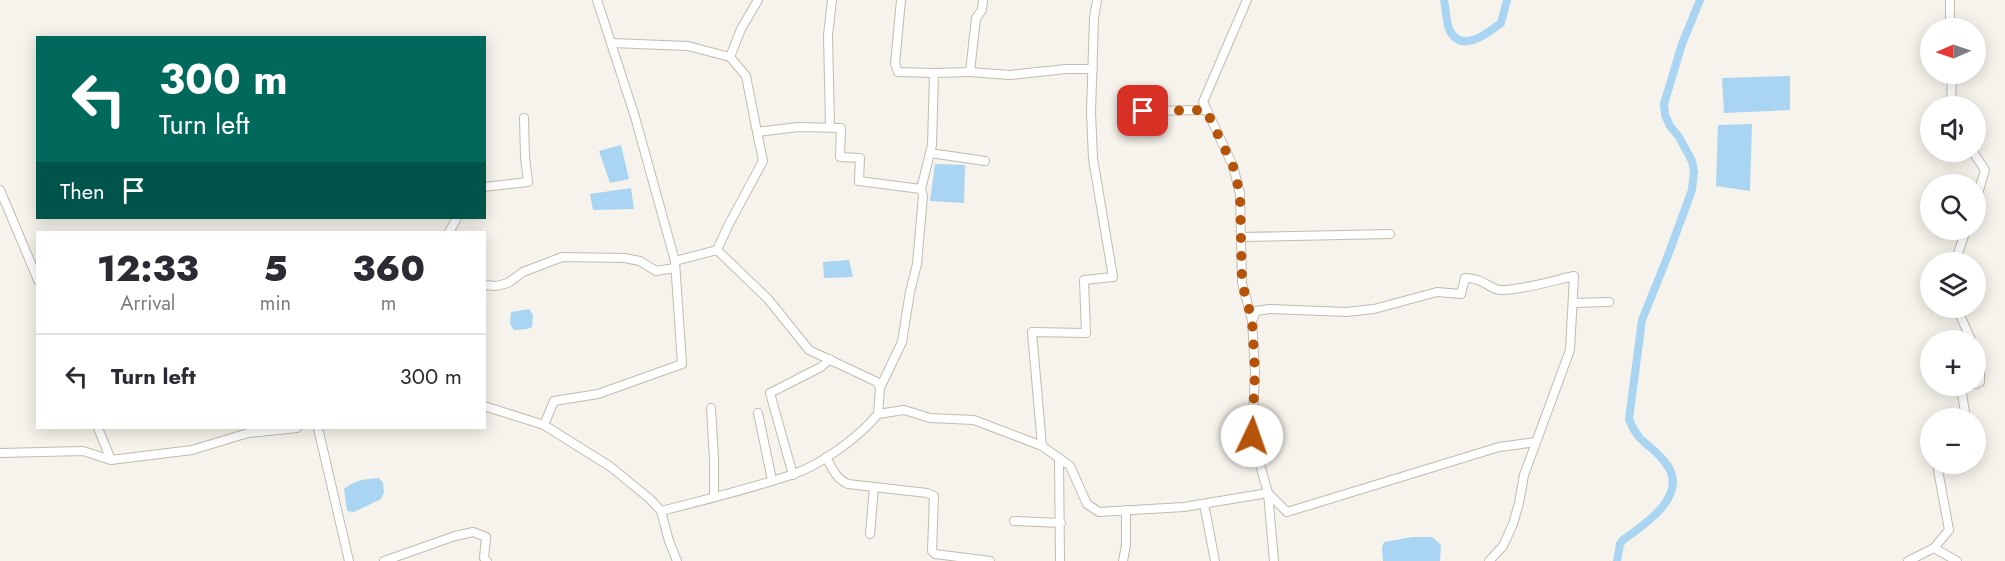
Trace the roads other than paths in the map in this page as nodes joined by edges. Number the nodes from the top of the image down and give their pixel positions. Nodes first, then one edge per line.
1 (597, 0) edge
2 (758, 0) edge
3 (832, 0) edge
4 (901, 0) edge
5 (983, 0) edge
6 (1097, 0) edge
7 (1247, 0) edge
8 (1950, 0) edge
9 (1950, 18) edge
10 (612, 43) junction
11 (730, 57) junction
12 (1093, 69) junction
13 (970, 72) junction
14 (934, 73) junction
15 (1206, 110) junction
16 (1143, 111) dead end
17 (524, 118) dead end
18 (830, 126) junction
19 (757, 132) junction
20 (930, 153) junction
21 (985, 160) dead end
22 (486, 187) edge
23 (921, 189) junction
24 (0, 190) edge
25 (1390, 234) dead end
26 (1241, 237) junction
27 (717, 250) junction
28 (675, 264) junction
29 (36, 275) edge
30 (486, 285) edge
31 (1609, 302) dead end
32 (1573, 303) junction
33 (1252, 320) junction
34 (830, 359) junction
35 (880, 388) junction
36 (486, 407) edge
37 (711, 408) dead end
38 (758, 413) dead end
39 (878, 414) junction
40 (544, 425) junction
41 (98, 429) edge
42 (287, 429) edge
43 (318, 429) edge
44 (1536, 442) junction
45 (1042, 446) junction
46 (0, 453) edge
47 (826, 457) junction
48 (1059, 458) junction
49 (111, 460) junction
50 (1939, 474) edge
51 (793, 475) junction
52 (772, 480) junction
53 (874, 487) junction
54 (1268, 493) junction
55 (714, 497) junction
56 (1204, 504) junction
57 (1126, 510) junction
58 (662, 512) junction
59 (1014, 521) dead end
60 (1061, 523) junction
61 (870, 534) dead end
62 (1934, 548) junction
63 (349, 561) edge
64 (384, 561) edge
65 (487, 561) edge
66 (677, 561) edge
67 (990, 561) edge
68 (1060, 561) edge
69 (1123, 561) edge
70 (1215, 561) edge
71 (1274, 561) edge
72 (1489, 561) edge
73 (1908, 561) edge
74 (1957, 561) edge

1 - 10 street
2 - 11 street
3 - 18 street
4 - 14 street
5 - 13 street
6 - 12 street
7 - 15 street
8 - 9 street
10 - 11 street
10 - 28 street
11 - 19 street
12 - 13 street
12 - 45 street
13 - 14 street
14 - 20 street
15 - 16 street
15 - 26 street
17 - 22 street
18 - 19 street
18 - 23 street
19 - 27 street
20 - 21 street
20 - 23 street
23 - 35 street
24 - 29 street
25 - 26 street
26 - 33 street
27 - 28 street
27 - 34 street
28 - 30 street
28 - 40 street
31 - 32 street
32 - 33 street
32 - 44 street
33 - 54 street
34 - 35 street
34 - 51 street
35 - 39 street
36 - 40 street
37 - 55 street
38 - 52 street
39 - 45 street
39 - 47 street
40 - 58 street
41 - 49 street
42 - 49 street
43 - 63 street
44 - 54 street
44 - 72 street
45 - 48 street
46 - 49 street
47 - 51 street
47 - 53 street
48 - 57 street
48 - 60 street
50 - 62 street
51 - 52 street
52 - 55 street
53 - 61 street
53 - 67 street
54 - 56 street
54 - 71 street
55 - 58 street
56 - 57 street
56 - 70 street
57 - 69 street
58 - 66 street
59 - 60 street
60 - 68 street
62 - 73 street
62 - 74 street
64 - 65 street

